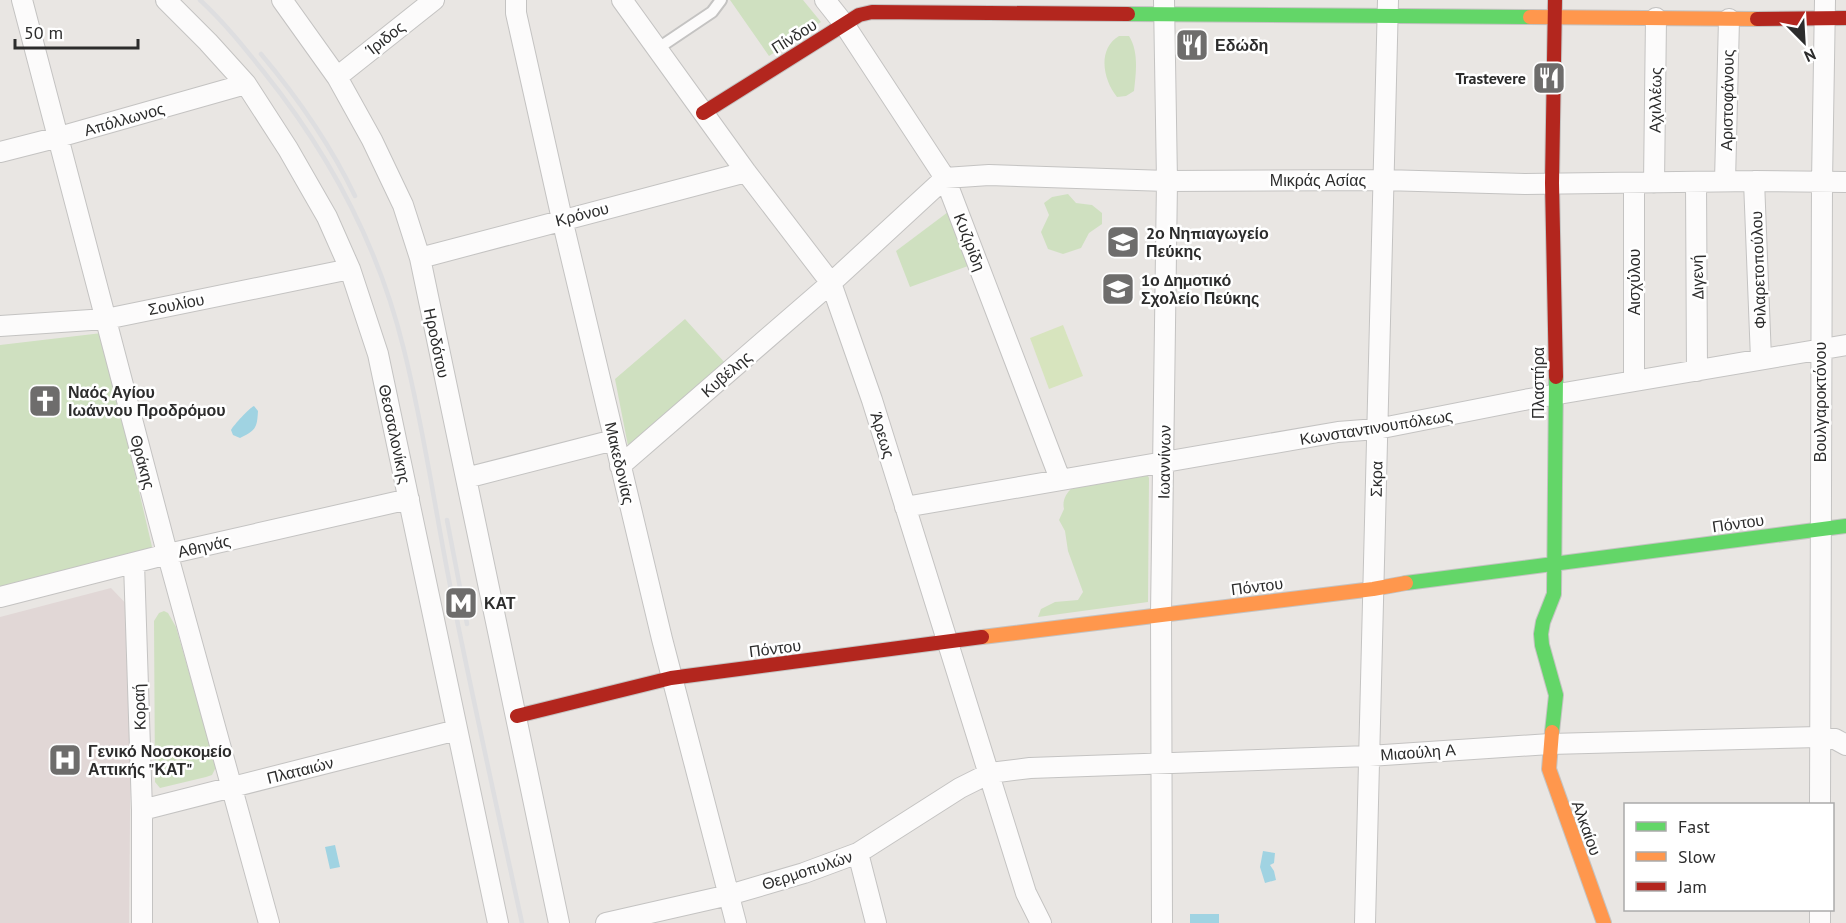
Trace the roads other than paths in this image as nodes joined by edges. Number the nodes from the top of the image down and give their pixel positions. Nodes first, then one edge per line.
1 (22, 0) edge
2 (166, 0) edge
3 (282, 0) edge
4 (434, 0) edge
5 (516, 0) edge
6 (622, 0) edge
7 (722, 0) edge
8 (825, 0) edge
9 (1555, 0) edge
10 (1006, 6) edge
11 (1164, 7) edge
12 (1388, 7) edge
13 (1825, 9) edge
14 (1555, 17) junction
15 (1656, 18) junction
16 (1729, 18) junction
17 (1846, 18) edge
18 (844, 24) junction
19 (657, 49) junction
20 (337, 76) junction
21 (246, 84) junction
22 (703, 113) junction
23 (59, 137) junction
24 (0, 152) edge
25 (746, 172) junction
26 (945, 178) junction
27 (1383, 180) junction
28 (1167, 181) junction
29 (1725, 181) junction
30 (1754, 181) junction
31 (1696, 182) junction
32 (1822, 182) junction
33 (1552, 183) junction
34 (1644, 183) junction
35 (1846, 183) edge
36 (562, 219) junction
37 (420, 258) junction
38 (350, 269) junction
39 (831, 282) junction
40 (106, 319) junction
41 (0, 326) edge
42 (1846, 345) edge
43 (1821, 350) junction
44 (1761, 359) junction
45 (1697, 371) junction
46 (1634, 381) junction
47 (1556, 396) junction
48 (1377, 429) junction
49 (614, 440) junction
50 (1165, 462) junction
51 (620, 466) junction
52 (466, 478) junction
53 (1060, 479) junction
54 (409, 499) junction
55 (905, 507) junction
56 (1846, 526) edge
57 (1820, 529) junction
58 (168, 554) junction
59 (134, 563) junction
60 (1553, 565) junction
61 (1373, 589) junction
62 (0, 597) edge
63 (1161, 614) junction
64 (948, 642) junction
65 (671, 678) junction
66 (518, 716) junction
67 (457, 730) junction
68 (1819, 737) junction
69 (1550, 744) junction
70 (1846, 745) edge
71 (1369, 756) junction
72 (1160, 764) junction
73 (990, 773) junction
74 (231, 788) junction
75 (1820, 803) edge
76 (142, 810) junction
77 (858, 853) junction
78 (729, 895) junction
79 (142, 923) edge
80 (269, 923) edge
81 (498, 923) edge
82 (559, 923) edge
83 (606, 923) edge
84 (736, 923) edge
85 (876, 923) edge
86 (1041, 923) edge
87 (1162, 923) edge
88 (1365, 923) edge
89 (1604, 923) edge

1 - 23 street, Θράκης
2 - 21 street, Θεσσαλονίκης
3 - 20 street, Ηροδότου
4 - 20 street, Ίριδος
5 - 36 street, Μακεδονίας
6 - 19 street, Άρεως
7 - 19 lane
8 - 18 street, Κυζιρίδη
9 - 14 street, Πλαστήρα
10 - 11 street, Πίνδου
10 - 18 street, Πίνδου
11 - 12 street, Πίνδου
11 - 28 street, Ιωαννίνων
12 - 14 street, Πίνδου
12 - 27 street, Σκρα
13 - 16 street, Πίνδου
13 - 17 street, Πίνδου
13 - 32 street, Βουλγαροκτόνου
14 - 15 street, Πίνδου
14 - 33 street, Πλαστήρα
15 - 16 street, Πίνδου
15 - 34 street, Αχιλλέως
16 - 29 street, Αριστοφάνους
18 - 22 street, Πίνδου
18 - 26 street, Κυζιρίδη
19 - 22 street, Άρεως
20 - 37 street, Ηροδότου
21 - 23 street, Απόλλωνος
21 - 38 street, Θεσσαλονίκης
22 - 25 street, Άρεως
23 - 24 street, Απόλλωνος
23 - 40 street, Θράκης
25 - 36 street, Κρόνου
25 - 39 street, Άρεως
26 - 28 street, Μικράς Ασίας
26 - 39 street
26 - 53 street, Κυζιρίδη
27 - 28 street, Μικράς Ασίας
27 - 33 street, Μικράς Ασίας
27 - 48 street, Σκρα
28 - 50 street, Ιωαννίνων
29 - 30 street, Μικράς Ασίας
29 - 31 street, Μικράς Ασίας
30 - 32 street, Μικράς Ασίας
30 - 44 street, Φιλαρετοπούλου
31 - 34 street, Μικράς Ασίας
31 - 45 street, Διγενή
32 - 35 street, Μικράς Ασίας
32 - 43 street, Βουλγαροκτόνου
33 - 34 street, Μικράς Ασίας
33 - 47 street, Πλαστήρα
34 - 46 street, Αισχύλου
36 - 37 street, Κρόνου
36 - 49 street, Μακεδονίας
37 - 52 street, Ηροδότου
38 - 40 street, Σουλίου
38 - 54 street, Θεσσαλονίκης
39 - 51 street, Κυβέλης
39 - 55 street, Άρεως
40 - 41 street, Σουλίου
40 - 58 street, Θράκης
42 - 43 street, Κωνσταντινουπόλεως
43 - 44 street, Κωνσταντινουπόλεως
43 - 57 street, Βουλγαροκτόνου
44 - 45 street, Κωνσταντινουπόλεως
45 - 46 street, Κωνσταντινουπόλεως
46 - 47 street, Κωνσταντινουπόλεως
47 - 48 street, Κωνσταντινουπόλεως
47 - 60 street, Πλαστήρα
48 - 50 street, Κωνσταντινουπόλεως
48 - 61 street, Σκρα
49 - 51 street, Μακεδονίας
49 - 52 street
50 - 53 street, Κωνσταντινουπόλεως
50 - 63 street, Ιωαννίνων
51 - 65 street, Μακεδονίας
52 - 66 street, Ηροδότου
53 - 55 street, Κωνσταντινουπόλεως
54 - 58 street, Αθηνάς
54 - 67 street, Θεσσαλονίκης
55 - 64 street, Άρεως
56 - 57 street, Πόντου
57 - 60 street, Πόντου
57 - 68 street, Βουλγαροκτόνου
58 - 59 street, Αθηνάς
58 - 74 street, Θράκης
59 - 62 street, Αθηνάς
59 - 76 street, Κοραή
60 - 61 street, Πόντου
60 - 69 street, Πλαστήρα
61 - 63 street, Πόντου
61 - 71 street, Σκρα
63 - 64 street, Πόντου
63 - 72 street, Ιωαννίνων
64 - 65 street, Πόντου
64 - 73 street, Άρεως
65 - 66 street
65 - 78 street, Μακεδονίας
66 - 82 street
67 - 74 street, Πλαταιών
67 - 81 street, Θεσσαλονίκης
68 - 69 street, Μιαούλη Α
68 - 70 street, Μιαούλη Α
68 - 75 street, Βουλγαροκτόνου
69 - 71 street, Μιαούλη Α
69 - 89 street, Αλκαίου
71 - 72 street, Μιαούλη Α
71 - 88 street, Σκρα
72 - 73 street, Μιαούλη Α
72 - 87 street, Ιωαννίνων
73 - 77 street, Θερμοπυλών
73 - 86 street, Άρεως
74 - 76 street, Πλαταιών
74 - 80 street, Θράκης
76 - 79 street, Κοραή
77 - 78 street, Θερμοπυλών
77 - 85 street
78 - 83 street, Θερμοπυλών
78 - 84 street, Μακεδονίας

